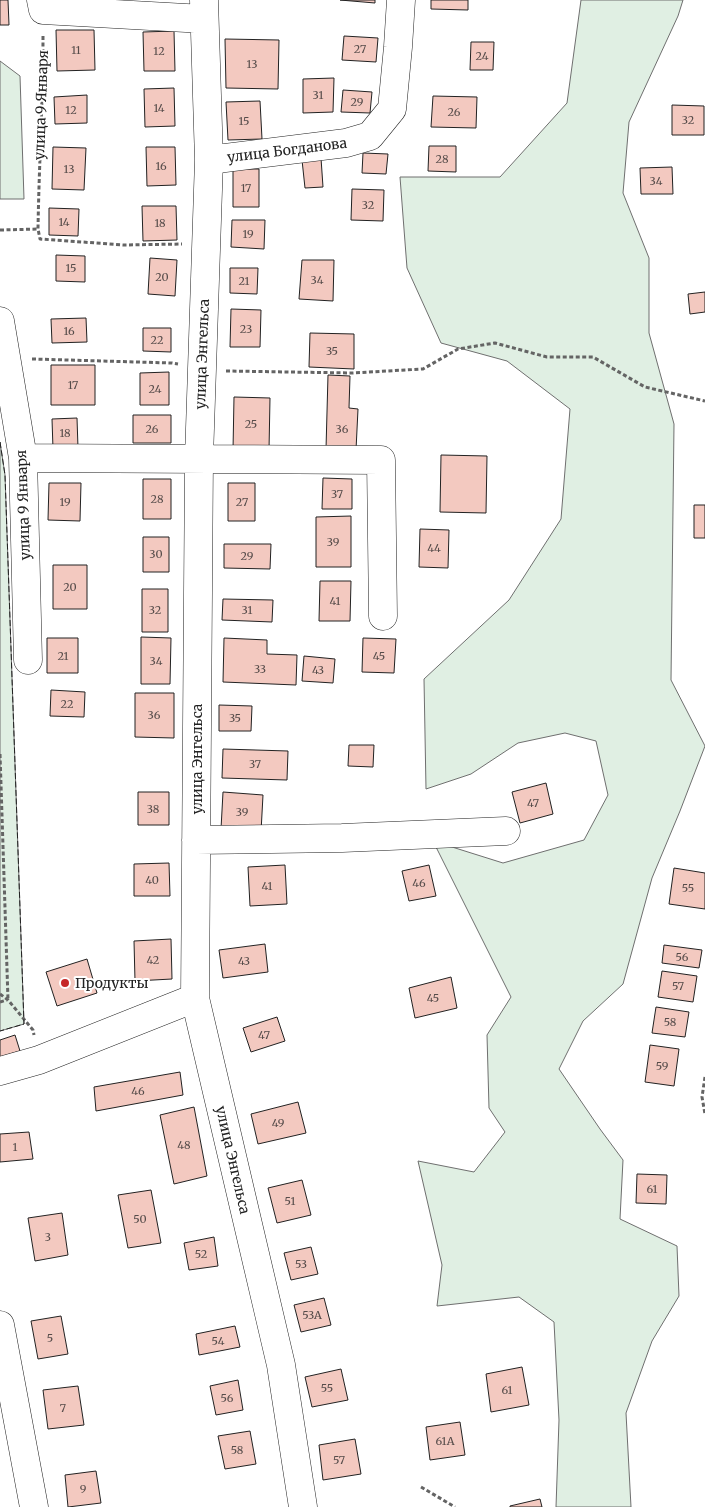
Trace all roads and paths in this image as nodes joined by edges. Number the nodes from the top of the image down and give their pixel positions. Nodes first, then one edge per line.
1 (401, 0) edge
2 (42, 5) edge
3 (204, 9) edge
4 (209, 160) junction
5 (38, 229) junction
6 (0, 230) edge
7 (206, 243) junction
8 (0, 321) edge
9 (8, 368) junction
10 (202, 369) junction
11 (705, 401) edge
12 (24, 458) junction
13 (199, 458) junction
14 (383, 616) dead end
15 (28, 660) dead end
16 (0, 754) edge
17 (506, 831) dead end
18 (196, 840) junction
19 (0, 994) edge
20 (195, 998) junction
21 (8, 1000) junction
22 (0, 1002) edge
23 (39, 1060) junction
24 (0, 1071) edge
25 (705, 1077) edge
26 (705, 1114) edge
27 (0, 1325) edge
28 (421, 1487) dead end
29 (34, 1507) edge
30 (303, 1507) edge
31 (455, 1507) edge

1 - 4 street, улица Богданова
2 - 3 street
2 - 5 path, улица 9 Января
3 - 4 street, улица Энгельса
4 - 7 street, улица Энгельса
5 - 6 path
5 - 7 path
7 - 10 street, улица Энгельса
8 - 9 street, улица 9 Января
9 - 10 path
9 - 12 street, улица 9 Января
10 - 11 path
10 - 13 street, улица Энгельса
12 - 13 street
12 - 15 street, улица 9 Января
13 - 14 street
13 - 18 street, улица Энгельса
16 - 21 path
17 - 18 street
18 - 20 street, улица Энгельса
19 - 21 path
20 - 23 street
20 - 30 street, улица Энгельса
21 - 22 path
21 - 23 path
23 - 24 street
25 - 26 path
27 - 29 street
28 - 31 path

